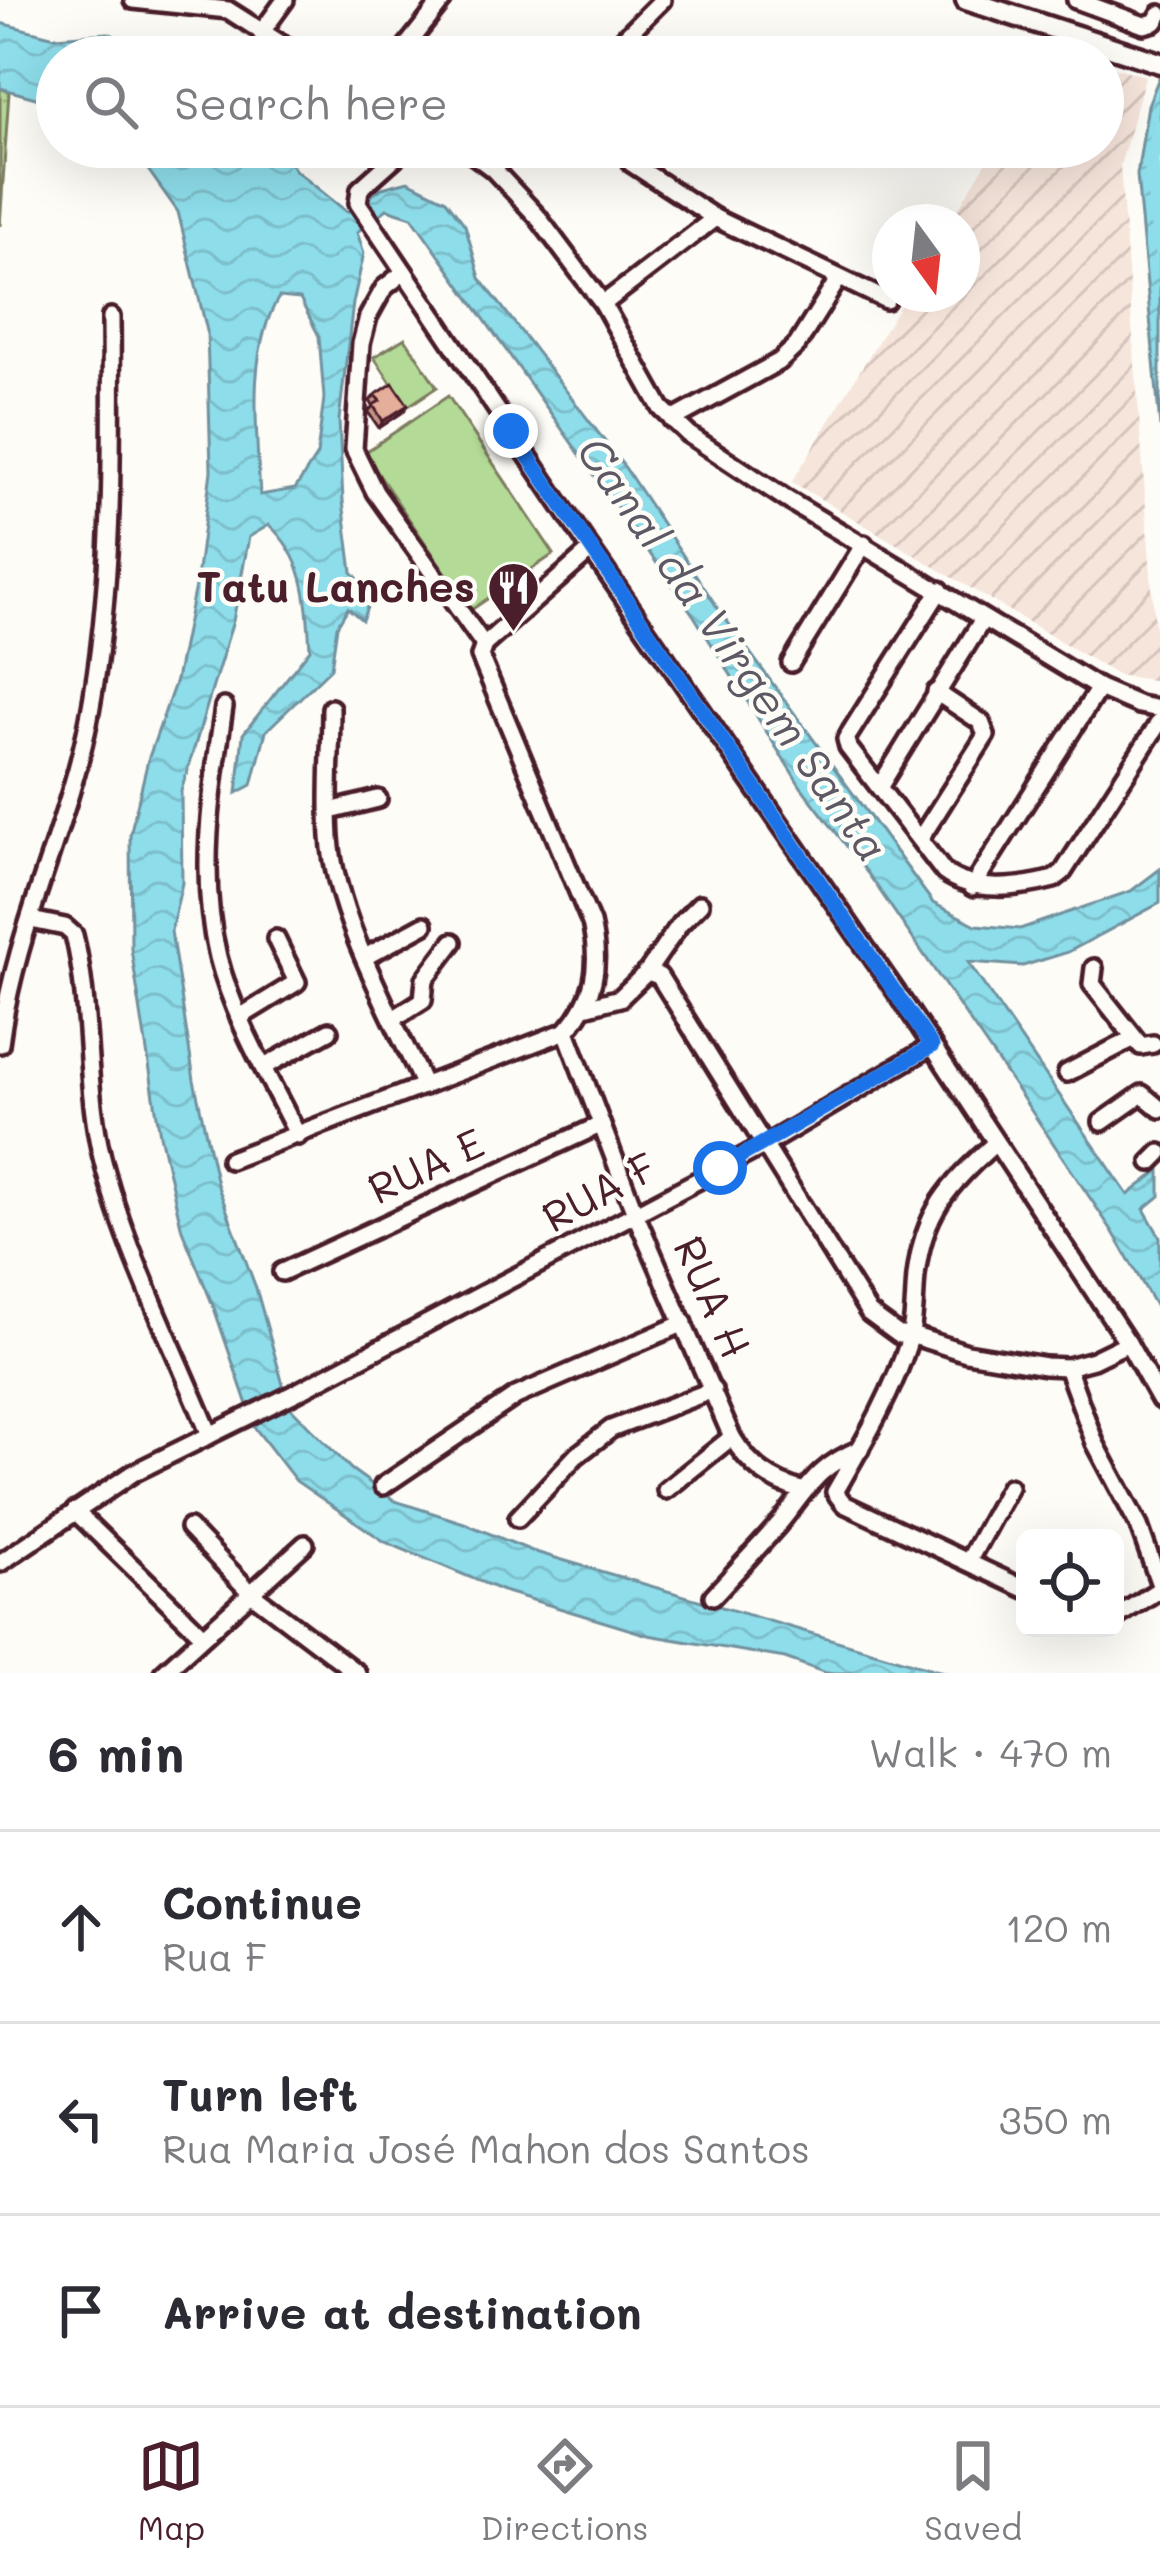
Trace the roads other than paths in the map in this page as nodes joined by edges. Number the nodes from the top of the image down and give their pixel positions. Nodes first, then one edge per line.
1 (133, 0) edge
2 (285, 0) edge
3 (443, 0) edge
4 (662, 0) edge
5 (966, 0) edge
6 (1076, 0) edge
7 (220, 4) edge
8 (1159, 16) edge
9 (261, 33) junction
10 (266, 36) edge
11 (415, 36) edge
12 (626, 36) edge
13 (1078, 36) edge
14 (1124, 51) edge
15 (1156, 61) edge
16 (384, 168) edge
17 (637, 168) edge
18 (493, 169) edge
19 (715, 218) junction
20 (404, 272) junction
21 (838, 278) junction
22 (872, 294) edge
23 (602, 304) junction
24 (110, 317) dead end
25 (672, 421) junction
26 (864, 544) junction
27 (591, 550) junction
28 (940, 590) junction
29 (983, 619) junction
30 (484, 645) junction
31 (790, 663) dead end
32 (1100, 688) junction
33 (936, 692) junction
34 (224, 707) dead end
35 (332, 708) dead end
36 (1160, 709) edge
37 (1160, 722) edge
38 (880, 786) junction
39 (378, 799) dead end
40 (330, 811) junction
41 (920, 839) junction
42 (972, 887) junction
43 (700, 904) dead end
44 (31, 920) junction
45 (424, 925) dead end
46 (276, 939) dead end
47 (453, 942) dead end
48 (364, 957) junction
49 (1094, 968) dead end
50 (647, 972) junction
51 (585, 1006) junction
52 (240, 1017) junction
53 (394, 1019) junction
54 (329, 1031) dead end
55 (566, 1031) junction
56 (1134, 1038) junction
57 (0, 1044) edge
58 (1154, 1044) dead end
59 (932, 1046) junction
60 (264, 1066) junction
61 (1067, 1073) dead end
62 (424, 1086) junction
63 (1160, 1109) edge
64 (1102, 1122) dead end
65 (600, 1124) junction
66 (298, 1136) junction
67 (994, 1144) junction
68 (763, 1146) junction
69 (230, 1160) dead end
70 (635, 1213) junction
71 (282, 1272) dead end
72 (684, 1323) junction
73 (911, 1335) junction
74 (1128, 1343) junction
75 (1067, 1367) junction
76 (713, 1390) junction
77 (1160, 1400) edge
78 (210, 1435) junction
79 (732, 1437) junction
80 (860, 1449) junction
81 (383, 1486) dead end
82 (1010, 1487) dead end
83 (666, 1490) dead end
84 (804, 1491) junction
85 (75, 1511) junction
86 (518, 1518) dead end
87 (189, 1528) dead end
88 (305, 1544) dead end
89 (969, 1560) junction
90 (0, 1563) edge
91 (1016, 1584) edge
92 (1160, 1587) edge
93 (251, 1593) junction
94 (713, 1595) dead end
95 (1124, 1612) edge
96 (202, 1635) junction
97 (163, 1673) edge
98 (357, 1673) edge

1 - 7 street
2 - 9 street
3 - 11 street
4 - 12 street
5 - 13 main road
6 - 8 street
7 - 9 street
9 - 10 street
14 - 15 main road
16 - 20 street
17 - 19 street
18 - 23 street
19 - 21 street
19 - 23 street
20 - 27 street
20 - 30 street
21 - 22 street
21 - 25 street
23 - 25 street
24 - 44 street
25 - 26 street
26 - 28 street
26 - 31 street
27 - 30 street
27 - 59 street
28 - 29 street
28 - 38 street
29 - 32 street
29 - 33 street
30 - 51 street
32 - 36 street
32 - 42 street
33 - 38 street
33 - 41 street
34 - 52 street
35 - 40 street
37 - 42 street
38 - 41 street
39 - 40 street
40 - 48 street
41 - 42 street
43 - 50 street
44 - 57 street
44 - 78 street
45 - 48 street
46 - 52 street
47 - 53 street
48 - 53 street
49 - 56 street
50 - 51 street
50 - 68 street
51 - 55 street
52 - 60 street
53 - 62 street
54 - 60 street
55 - 62 street
55 - 65 street, RUA H
56 - 58 street
56 - 61 street
59 - 67 street
59 - 68 street, RUA F
60 - 66 street
62 - 66 street
63 - 64 street
65 - 70 street, RUA H
65 - 71 street, RUA E
66 - 69 street
67 - 73 street
67 - 74 street
68 - 70 street, RUA F
68 - 73 street
70 - 72 street, RUA H
70 - 78 street, RUA F
72 - 76 street, RUA H
72 - 81 street
73 - 75 street
73 - 80 street
74 - 75 street
74 - 77 street
75 - 92 street
76 - 79 street, RUA H
76 - 86 street
78 - 85 street, RUA F
79 - 83 street
79 - 84 street, RUA H
80 - 84 street
80 - 89 street
82 - 89 street
84 - 94 street
85 - 90 street, RUA F
85 - 96 street
87 - 93 street
88 - 93 street
89 - 91 street
92 - 95 street
93 - 96 street
93 - 98 street
96 - 97 street

